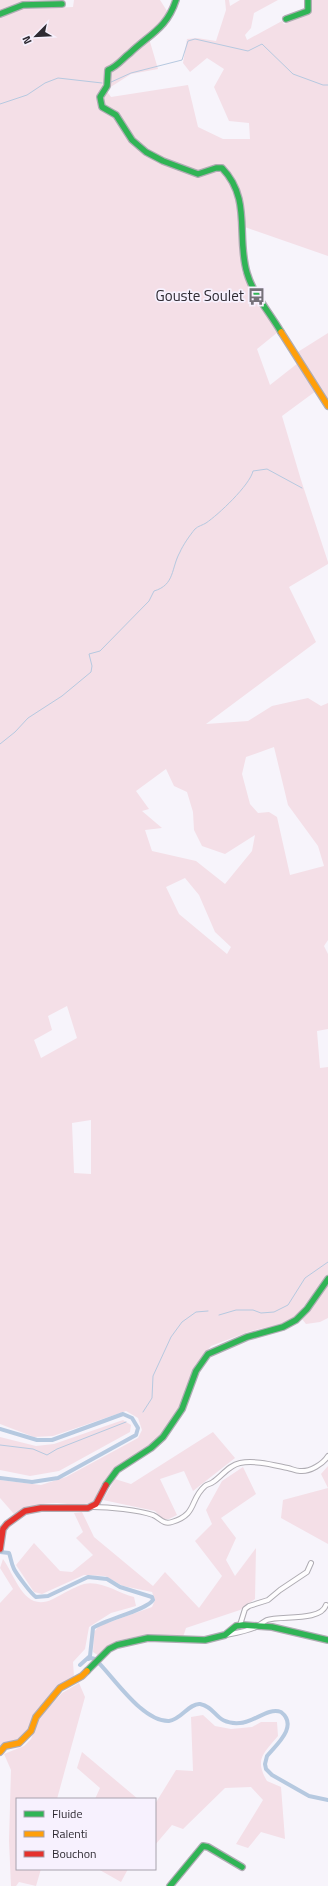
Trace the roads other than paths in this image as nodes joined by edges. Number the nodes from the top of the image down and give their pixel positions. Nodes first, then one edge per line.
1 (176, 0) edge
2 (308, 0) edge
3 (62, 4) dead end
4 (0, 14) edge
5 (286, 19) dead end
6 (328, 406) edge
7 (328, 1279) edge
8 (328, 1456) edge
9 (93, 1507) junction
10 (0, 1549) edge
11 (311, 1563) dead end
12 (326, 1605) dead end
13 (240, 1625) junction
14 (256, 1627) junction
15 (225, 1635) junction
16 (328, 1640) edge
17 (0, 1752) edge
18 (242, 1867) dead end
19 (170, 1886) edge

1 - 6 street
2 - 5 street
3 - 4 street
7 - 9 street
8 - 9 street
9 - 10 street
11 - 13 street
12 - 14 street
13 - 14 street
13 - 15 street
14 - 15 street
14 - 16 street
15 - 17 street
18 - 19 street

